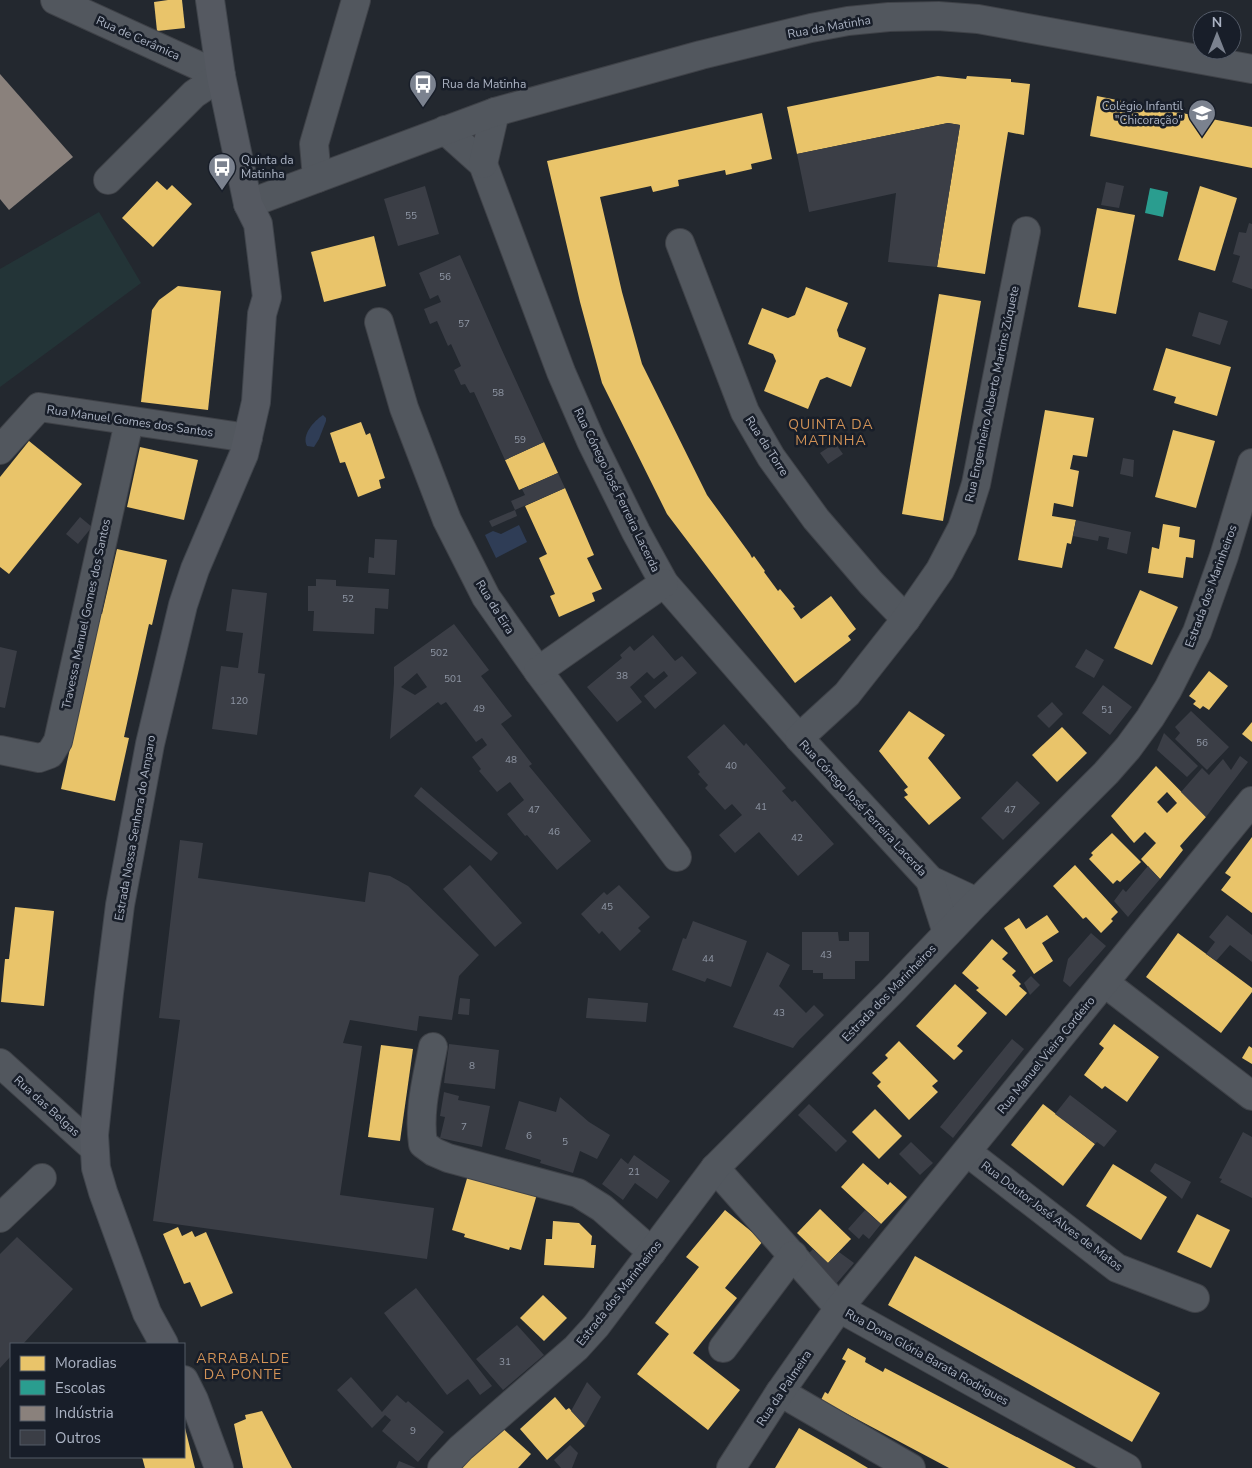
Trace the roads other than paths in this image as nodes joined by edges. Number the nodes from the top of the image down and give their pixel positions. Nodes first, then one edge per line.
1 (55, 0) edge
2 (210, 0) edge
3 (356, 0) edge
4 (980, 10) edge
5 (1252, 69) edge
6 (222, 76) junction
7 (495, 112) junction
8 (444, 130) junction
9 (482, 164) junction
10 (317, 178) junction
11 (108, 180) dead end
12 (248, 204) junction
13 (1026, 231) dead end
14 (680, 243) dead end
15 (379, 322) dead end
16 (129, 422) junction
17 (248, 438) junction
18 (0, 450) edge
19 (1252, 463) edge
20 (664, 583) junction
21 (906, 619) junction
22 (538, 671) junction
23 (799, 738) junction
24 (0, 750) edge
25 (1252, 801) edge
26 (677, 857) dead end
27 (930, 880) junction
28 (977, 902) junction
29 (947, 933) junction
30 (1105, 982) junction
31 (433, 1047) dead end
32 (0, 1064) edge
33 (1252, 1096) edge
34 (94, 1148) junction
35 (967, 1152) junction
36 (715, 1168) junction
37 (42, 1178) dead end
38 (0, 1218) edge
39 (652, 1252) junction
40 (793, 1255) junction
41 (1195, 1298) dead end
42 (839, 1308) junction
43 (163, 1343) edge
44 (723, 1348) dead end
45 (185, 1382) edge
46 (780, 1392) junction
47 (734, 1467) edge
48 (219, 1468) edge
49 (442, 1468) edge
50 (911, 1468) edge
51 (1127, 1468) edge

1 - 6 street, Rua de Cerâmica
2 - 6 main road, Estrada Nossa Senhora do Amparo
3 - 10 street
4 - 5 street, Rua da Matinha
4 - 7 street, Rua da Matinha
6 - 11 street
6 - 12 main road, Estrada Nossa Senhora do Amparo
7 - 8 street, Rua da Matinha
7 - 9 street
8 - 9 street, Rua Cónego José Ferreira Lacerda
8 - 10 street, Rua da Matinha
9 - 20 street, Rua Cónego José Ferreira Lacerda
10 - 12 street, Rua da Matinha
12 - 17 main road, Estrada Nossa Senhora do Amparo
13 - 21 street, Rua Engenheiro Alberto Martins Zúquete
14 - 21 street, Rua da Torre
15 - 22 street, Rua da Eira
16 - 17 street, Rua Manuel Gomes dos Santos
16 - 18 street, Rua Manuel Gomes dos Santos
16 - 24 street, Travessa Manuel Gomes dos Santos
17 - 34 main road, Estrada Nossa Senhora do Amparo
19 - 28 street, Estrada dos Marinheiros
20 - 22 street
20 - 23 street, Rua Cónego José Ferreira Lacerda
21 - 23 street, Rua Engenheiro Alberto Martins Zúquete
22 - 26 street, Rua da Eira
23 - 27 street, Rua Cónego José Ferreira Lacerda
25 - 30 street, Rua Manuel Vieira Cordeiro
27 - 28 street, Rua Cónego José Ferreira Lacerda
27 - 29 street, Rua Cónego José Ferreira Lacerda
28 - 29 street, Estrada dos Marinheiros
29 - 36 street, Estrada dos Marinheiros
30 - 33 street
30 - 35 street, Rua Manuel Vieira Cordeiro
31 - 39 street
32 - 34 street, Rua das Belgas
34 - 43 main road, Estrada Nossa Senhora do Amparo
35 - 41 street, Rua Doutor José Alves de Matos
35 - 42 street, Rua Manuel Vieira Cordeiro
36 - 39 street, Estrada dos Marinheiros
36 - 40 street, Rua Dona Glória Barata Rodrigues
37 - 38 street
39 - 49 street, Estrada dos Marinheiros
40 - 42 street, Rua Dona Glória Barata Rodrigues
40 - 44 street
42 - 46 street, Rua da Palmeira
42 - 51 street, Rua Dona Glória Barata Rodrigues
45 - 48 main road
46 - 47 street, Rua da Palmeira
46 - 50 street

